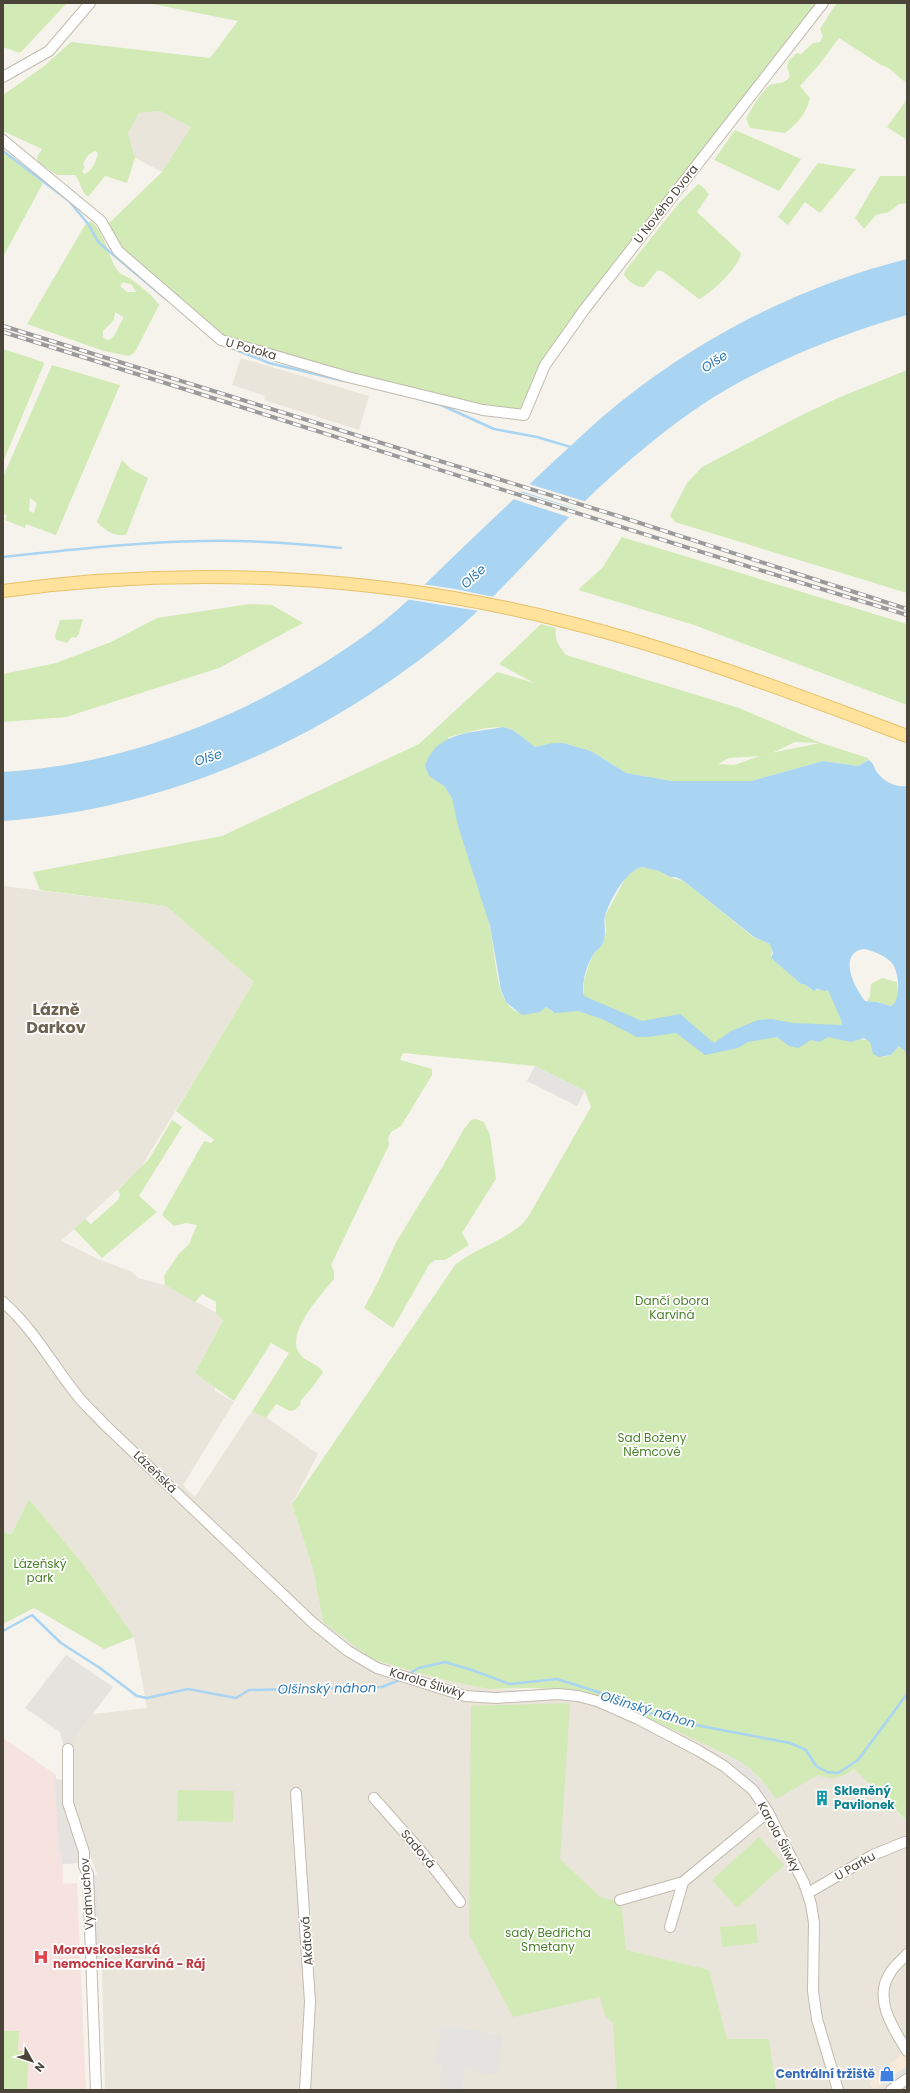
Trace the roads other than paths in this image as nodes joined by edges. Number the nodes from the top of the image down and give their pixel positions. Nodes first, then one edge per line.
1 (90, 3) edge
2 (823, 3) edge
3 (3, 78) edge
4 (3, 140) edge
5 (524, 415) joint
6 (3, 591) edge
7 (907, 736) edge
8 (3, 1302) edge
9 (321, 1630) joint
10 (68, 1749) dead end
11 (296, 1793) dead end
12 (374, 1798) dead end
13 (768, 1812) junction
14 (905, 1842) dead end
15 (683, 1882) junction
16 (808, 1893) junction
17 (620, 1900) dead end
18 (460, 1902) dead end
19 (670, 1928) dead end
20 (907, 1954) edge
21 (907, 2051) edge
22 (907, 2079) edge
23 (96, 2090) edge
24 (305, 2090) edge
25 (838, 2090) edge
26 (891, 2090) edge

1 - 3 street
2 - 5 street, U Nového Dvora
4 - 5 street, U Potoka
6 - 7 main road
8 - 9 street, Lázeňská
9 - 13 street, Karola Śliwky
10 - 23 street, Vydmuchov
11 - 24 street, Akátová
12 - 18 street, Sadová
13 - 15 street
13 - 16 street, Karola Śliwky
14 - 16 street, U Parku
15 - 17 street
15 - 19 street
16 - 25 street, Karola Śliwky
20 - 21 street
22 - 26 street

